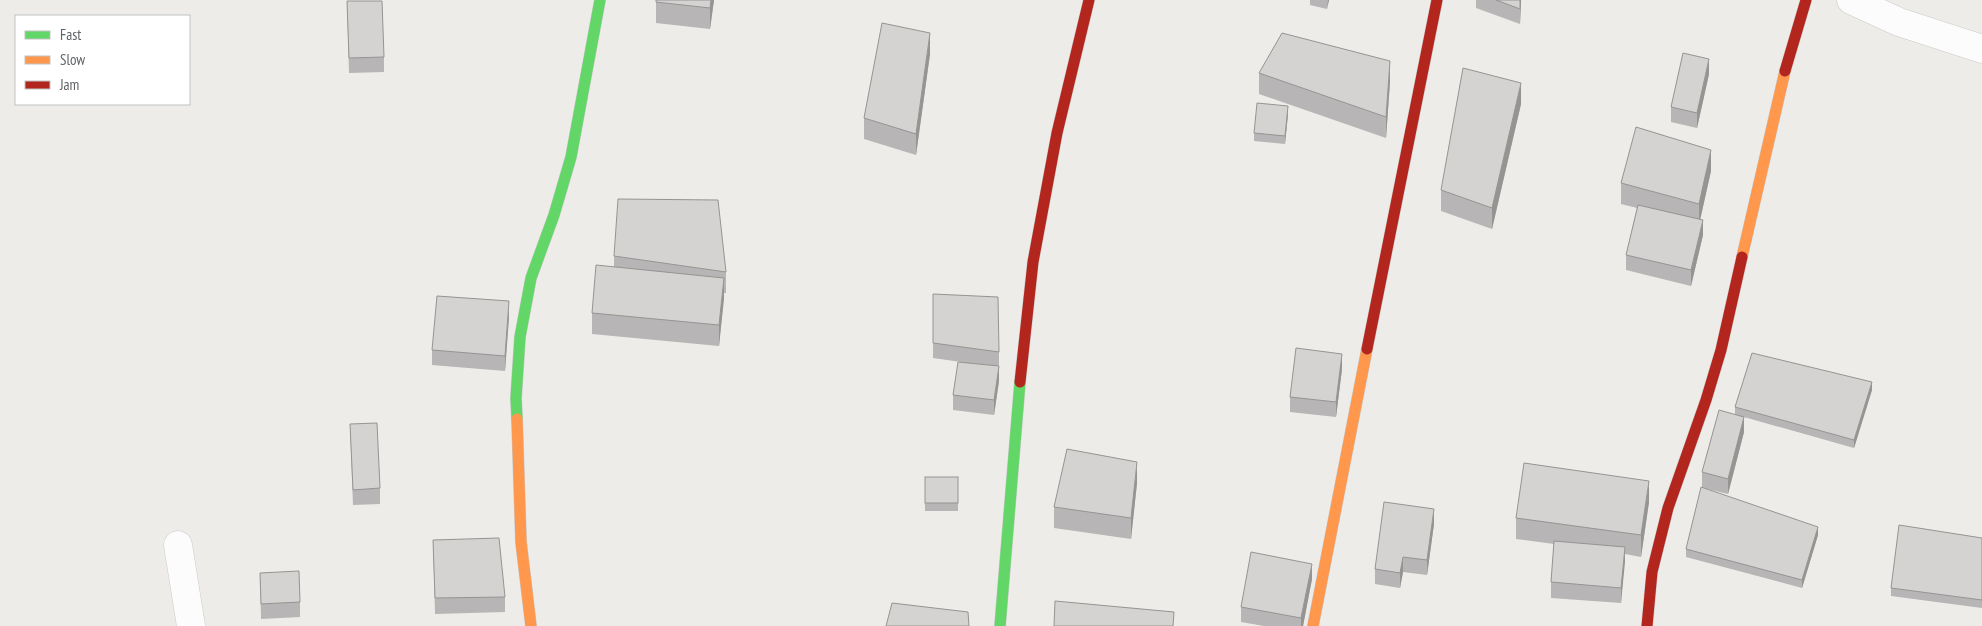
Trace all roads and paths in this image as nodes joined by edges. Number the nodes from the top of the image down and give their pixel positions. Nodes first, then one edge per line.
1 (600, 0) edge
2 (1089, 0) edge
3 (1437, 0) edge
4 (1806, 0) edge
5 (1851, 0) edge
6 (1982, 49) edge
7 (178, 545) dead end
8 (191, 626) edge
9 (531, 626) edge
10 (1000, 626) edge
11 (1313, 626) edge
12 (1647, 626) edge

1 - 9 street
2 - 10 street
3 - 11 street
4 - 12 street
5 - 6 street
7 - 8 street

